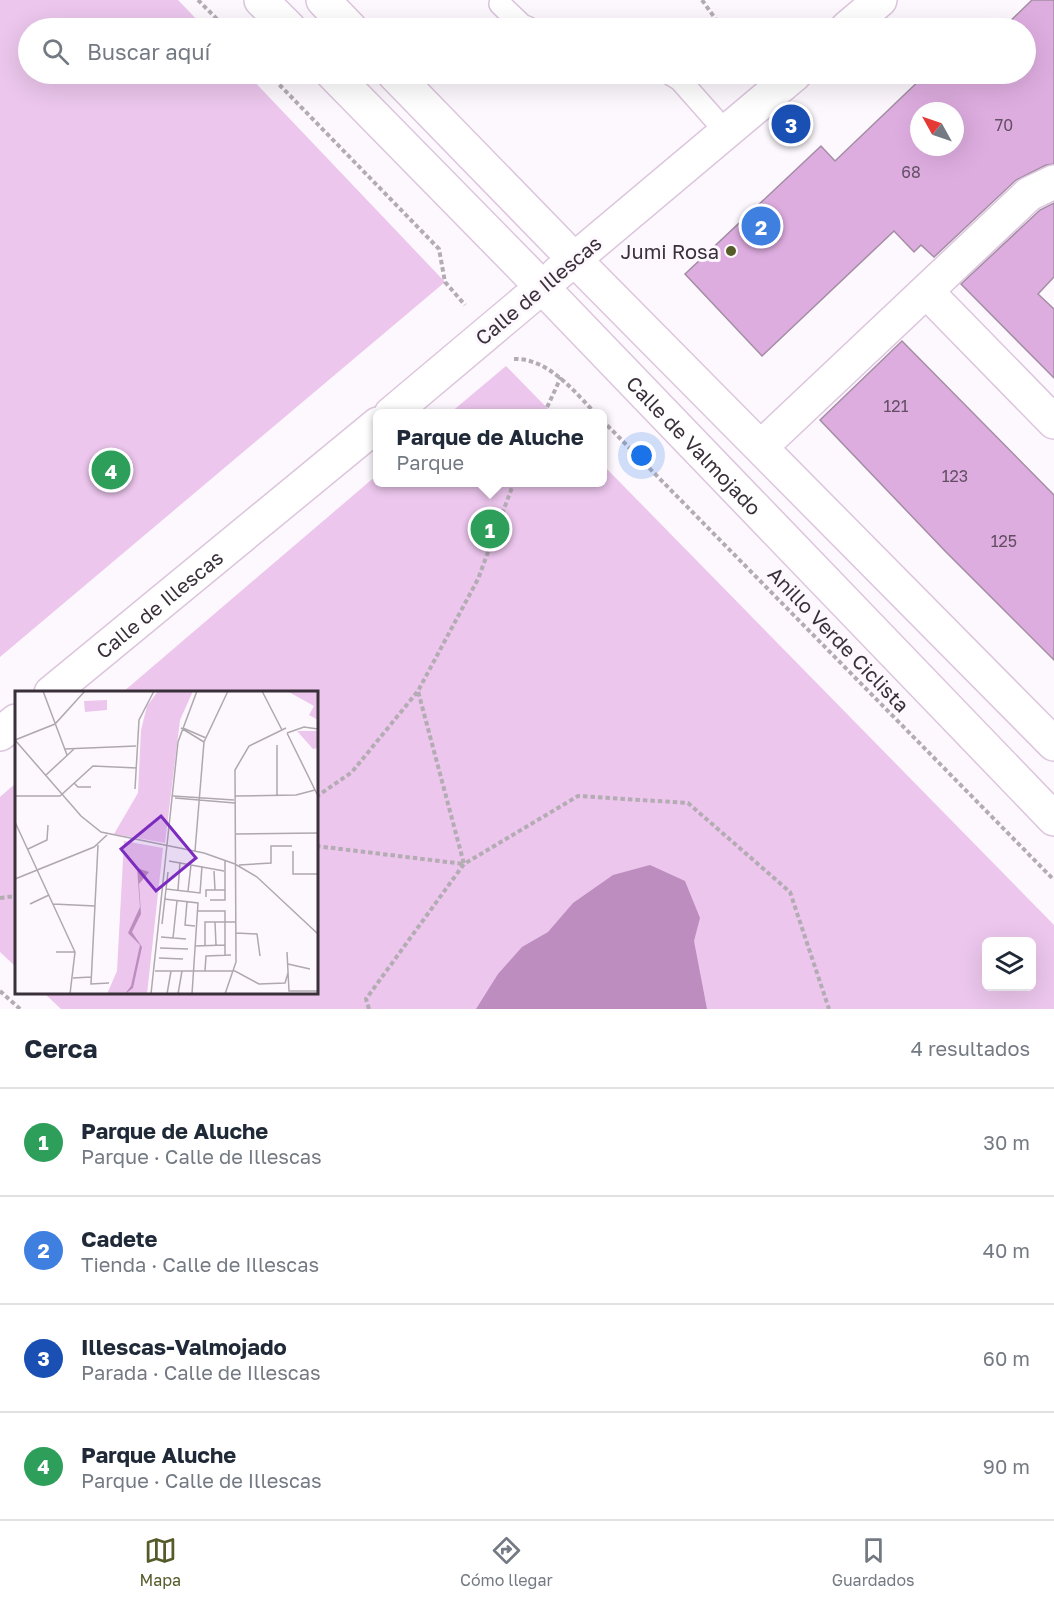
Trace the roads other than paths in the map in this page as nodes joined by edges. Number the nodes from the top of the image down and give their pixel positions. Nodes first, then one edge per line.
1 (261, 0) edge
2 (323, 0) edge
3 (880, 0) edge
4 (500, 4) dead end
5 (279, 18) edge
6 (340, 18) edge
7 (515, 18) edge
8 (859, 18) edge
9 (343, 84) edge
10 (404, 84) edge
11 (684, 84) edge
12 (783, 84) edge
13 (726, 132) junction
14 (1054, 182) edge
15 (575, 260) junction
16 (542, 286) junction
17 (927, 292) junction
18 (397, 409) edge
19 (1054, 422) edge
20 (373, 428) edge
21 (762, 446) junction
22 (53, 691) edge
23 (15, 722) edge
24 (0, 734) edge
25 (1054, 744) edge
26 (1054, 819) edge

1 - 5 street
2 - 6 street
3 - 8 street
4 - 7 lane
9 - 16 street, Calle de Valmojado
10 - 15 street
11 - 13 lane
12 - 13 street, Calle de Illescas
13 - 15 street, Calle de Illescas
14 - 17 street
15 - 16 street, Calle de Illescas
15 - 21 street
16 - 18 street, Calle de Illescas
16 - 26 street, Calle de Valmojado
17 - 19 street
17 - 21 street
20 - 22 street, Calle de Illescas
21 - 25 street
23 - 24 street

